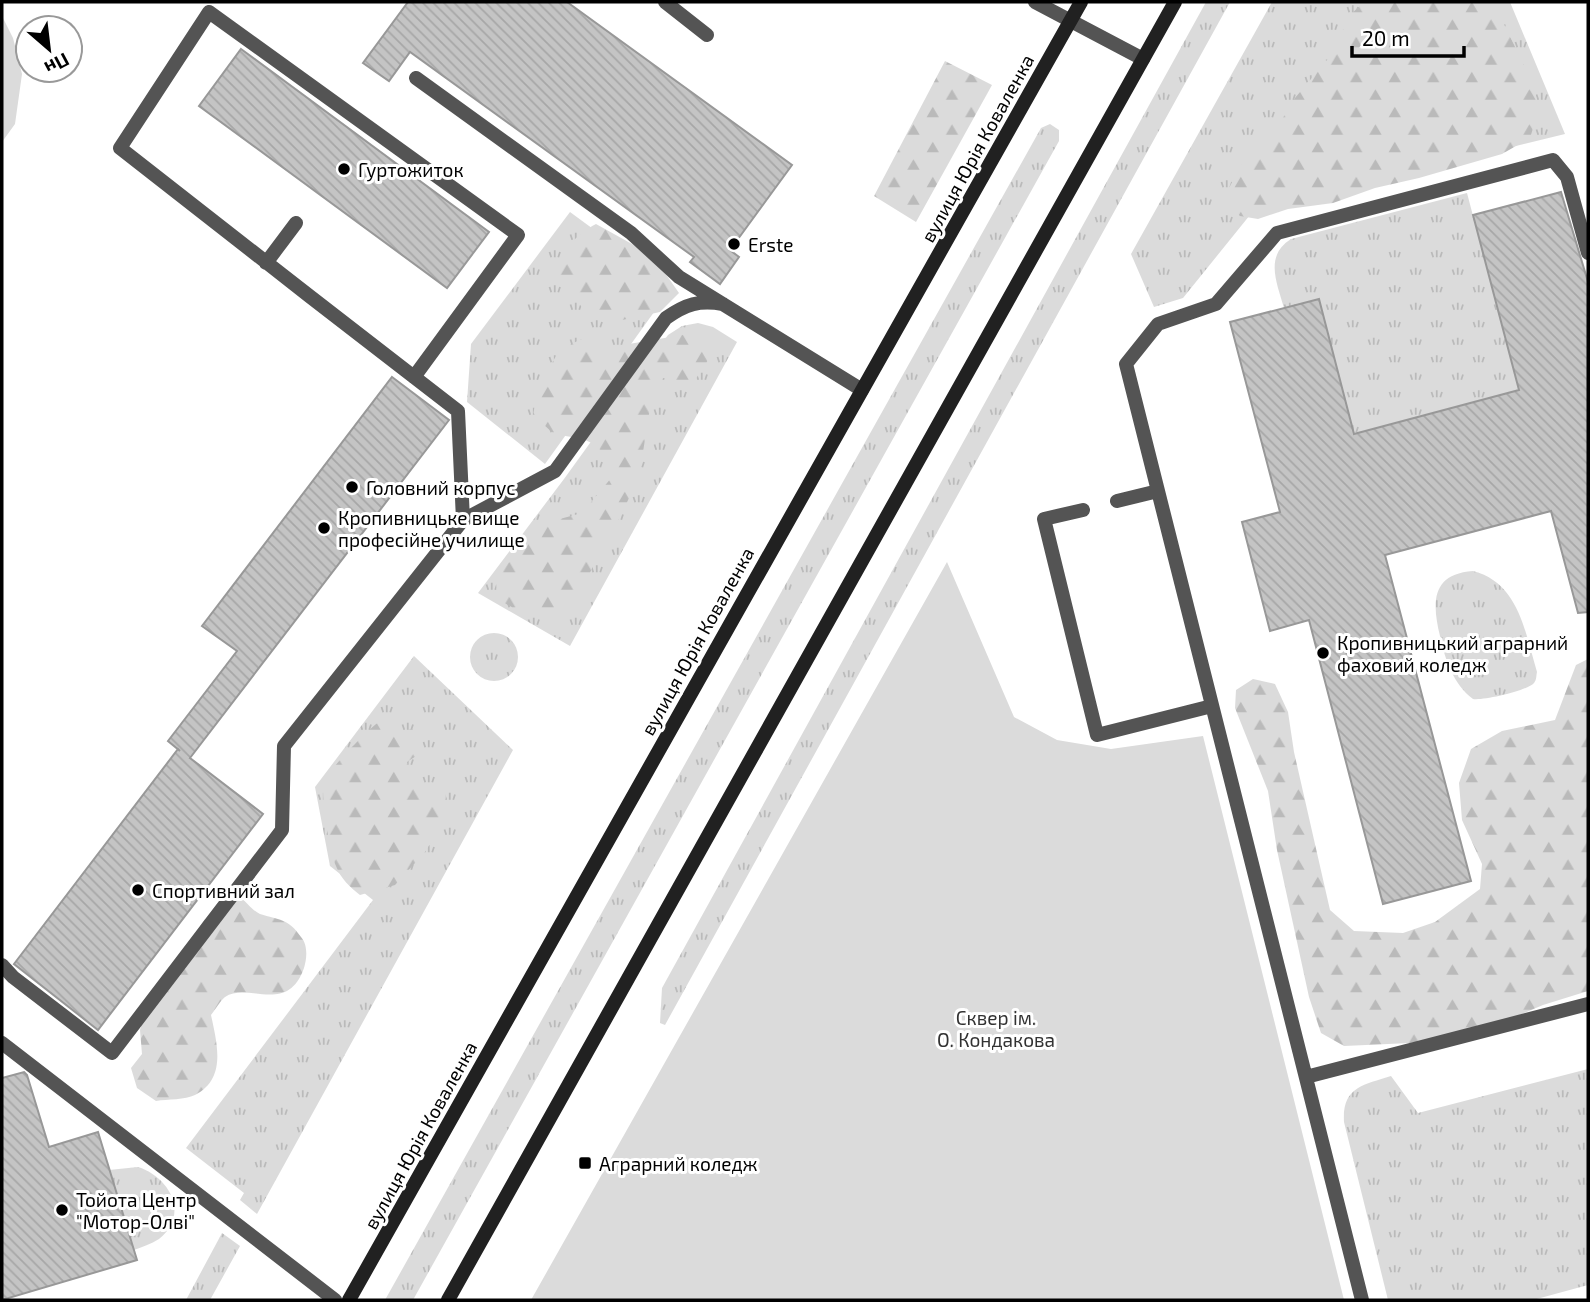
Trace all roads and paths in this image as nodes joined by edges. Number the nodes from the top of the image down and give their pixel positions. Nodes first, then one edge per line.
1 (664, 2) edge
2 (1035, 2) edge
3 (1081, 2) edge
4 (1175, 2) edge
5 (1070, 21) junction
6 (707, 35) dead end
7 (1143, 60) junction
8 (416, 78) dead end
9 (296, 223) dead end
10 (1588, 253) edge
11 (266, 263) junction
12 (723, 304) junction
13 (414, 377) junction
14 (862, 390) junction
15 (1158, 491) junction
16 (1117, 501) dead end
17 (1083, 510) dead end
18 (463, 520) junction
19 (1212, 706) junction
20 (2, 965) edge
21 (1588, 1004) edge
22 (2, 1042) edge
23 (1306, 1077) junction
24 (335, 1300) edge
25 (349, 1300) edge
26 (448, 1300) edge
27 (1362, 1300) edge

1 - 6 street
2 - 5 street
3 - 5 main road, вулиця Юрія Коваленка
4 - 7 main road
5 - 7 street
5 - 14 main road, вулиця Юрія Коваленка
7 - 26 main road
8 - 12 street
9 - 11 street
10 - 15 street
11 - 13 street
11 - 13 street
12 - 14 street
12 - 18 street
13 - 18 street
14 - 25 main road, вулиця Юрія Коваленка
15 - 16 street
15 - 19 street
17 - 19 street
18 - 20 street
19 - 23 street
21 - 23 street
22 - 24 street
23 - 27 street

